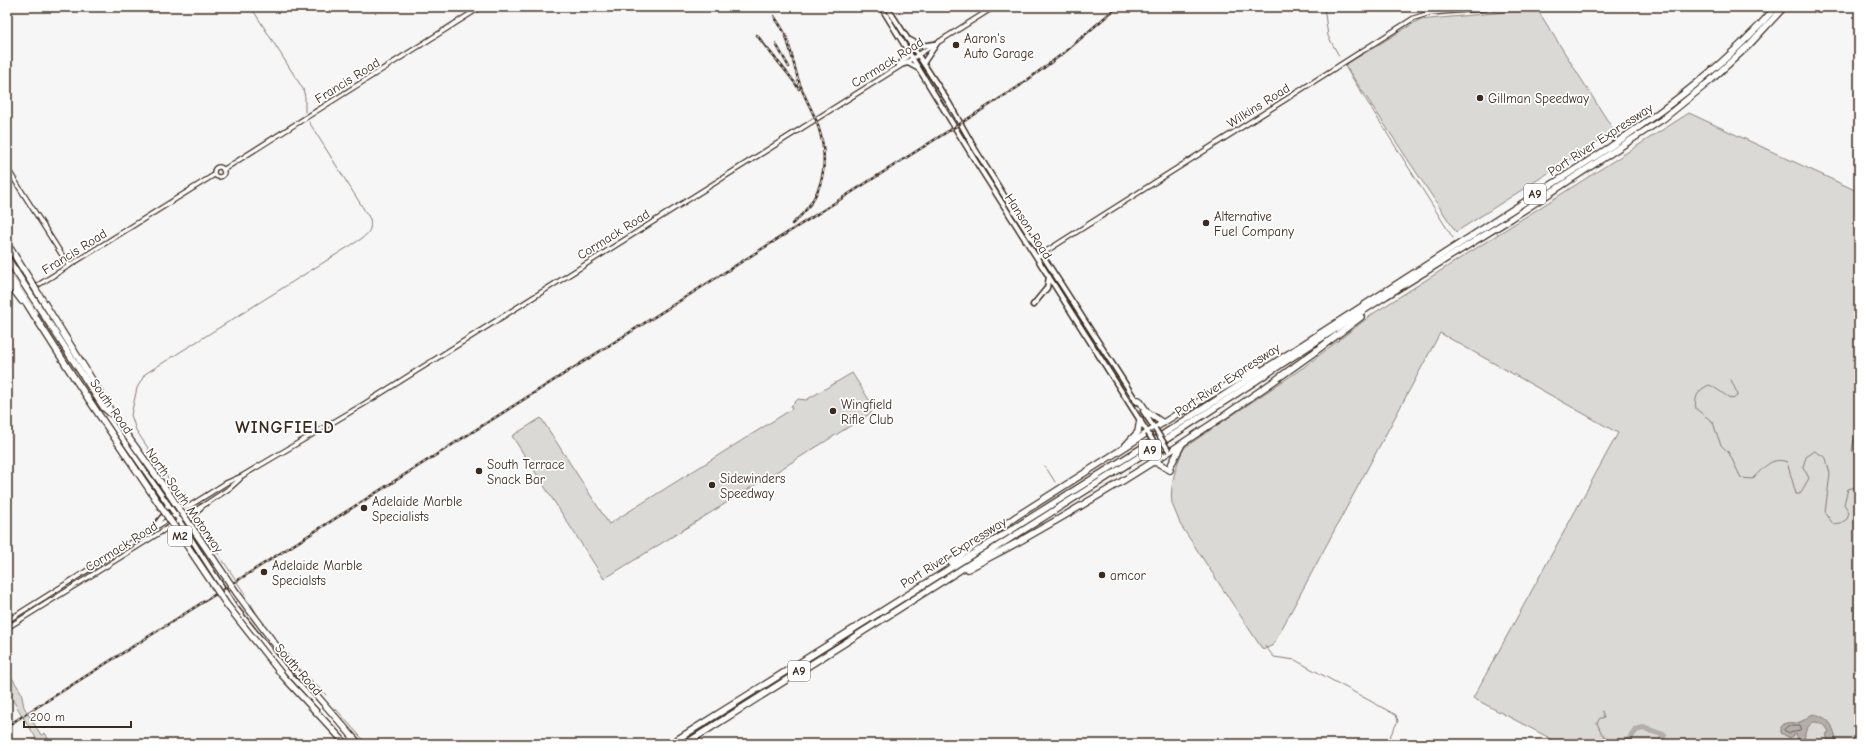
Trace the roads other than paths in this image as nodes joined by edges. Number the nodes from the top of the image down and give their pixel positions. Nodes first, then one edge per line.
1 (481, 7) edge
2 (881, 7) edge
3 (887, 7) edge
4 (994, 7) edge
5 (1502, 7) edge
6 (1776, 7) edge
7 (1784, 7) edge
8 (908, 39) junction
9 (936, 44) junction
10 (906, 47) junction
11 (918, 54) junction
12 (912, 58) junction
13 (924, 62) junction
14 (899, 65) junction
15 (920, 69) junction
16 (966, 144) junction
17 (975, 149) junction
18 (7, 168) edge
19 (223, 170) junction
20 (214, 175) junction
21 (9, 246) edge
22 (1042, 253) junction
23 (1037, 256) junction
24 (7, 258) edge
25 (7, 263) edge
26 (69, 266) junction
27 (7, 272) edge
28 (1049, 277) junction
29 (7, 281) edge
30 (26, 293) junction
31 (1386, 296) junction
32 (1032, 305) dead end
33 (34, 315) junction
34 (1276, 360) junction
35 (1136, 400) junction
36 (113, 416) junction
37 (1140, 420) junction
38 (1163, 423) junction
39 (1155, 428) junction
40 (1148, 433) junction
41 (1183, 442) junction
42 (1120, 451) junction
43 (1169, 451) junction
44 (1162, 455) junction
45 (1152, 462) junction
46 (242, 476) junction
47 (168, 504) junction
48 (201, 507) junction
49 (176, 515) junction
50 (179, 520) junction
51 (152, 530) junction
52 (186, 531) junction
53 (128, 545) junction
54 (132, 551) junction
55 (914, 589) junction
56 (914, 599) junction
57 (7, 621) edge
58 (7, 628) edge
59 (321, 709) joint
60 (346, 744) edge
61 (352, 744) edge
62 (359, 744) edge
63 (670, 744) edge
64 (685, 744) edge

1 - 19 street, Francis Road
2 - 10 main road, Hanson Road
3 - 8 main road, Hanson Road
4 - 9 street, Cormack Road
5 - 22 street, Wilkins Road
6 - 34 highway, Port River Expressway / A9
7 - 31 highway, Port River Expressway / A9
8 - 9 main road
8 - 11 main road, Hanson Road
9 - 11 street, Cormack Road
9 - 13 main road
10 - 12 main road, Hanson Road
10 - 14 main road
11 - 12 street, Cormack Road
11 - 13 main road, Hanson Road
12 - 14 street, Cormack Road
12 - 15 main road, Hanson Road
13 - 17 main road, Hanson Road
14 - 15 main road
14 - 46 street, Cormack Road
15 - 16 main road, Hanson Road
16 - 17 main road
16 - 23 main road, Hanson Road
17 - 22 main road, Hanson Road
18 - 26 street
19 - 20 street
19 - 20 street
20 - 26 street, Francis Road
21 - 36 highway, bridge
22 - 23 street, Wilkins Road
22 - 35 main road, Hanson Road
23 - 28 main road, Hanson Road
24 - 36 highway, North South Motorway / M2, bridge
25 - 30 main road, South Road
26 - 30 street, Francis Road
27 - 33 highway, North South Motorway / M2
28 - 32 main road
28 - 37 main road, Hanson Road
29 - 33 highway
30 - 47 main road, South Road
31 - 41 highway
31 - 56 highway, Port River Expressway / A9
33 - 60 highway, North South Motorway / M2, bridge
34 - 38 highway
34 - 55 highway, Port River Expressway / A9
35 - 38 highway
35 - 39 main road, Hanson Road
36 - 62 highway, North South Motorway / M2, bridge
37 - 40 main road, Hanson Road
37 - 42 highway
38 - 39 highway
39 - 40 highway
39 - 43 main road, Hanson Road, bridge
40 - 42 highway
40 - 44 main road, Hanson Road, bridge
41 - 43 highway
41 - 45 highway
42 - 55 highway
43 - 44 highway
44 - 45 highway
45 - 56 highway
46 - 48 street, Cormack Road
46 - 49 street, Cormack Road
47 - 49 main road, South Road
47 - 51 main road
48 - 50 street, Cormack Road
48 - 52 main road
49 - 50 main road, South Road
49 - 51 street, Cormack Road
50 - 52 main road, South Road
50 - 54 street, Cormack Road
51 - 53 street, Cormack Road
52 - 59 main road, South Road
53 - 54 street
53 - 57 street, Cormack Road
54 - 58 street, Cormack Road
55 - 63 highway, Port River Expressway / A9
56 - 64 highway, Port River Expressway / A9
59 - 61 highway

